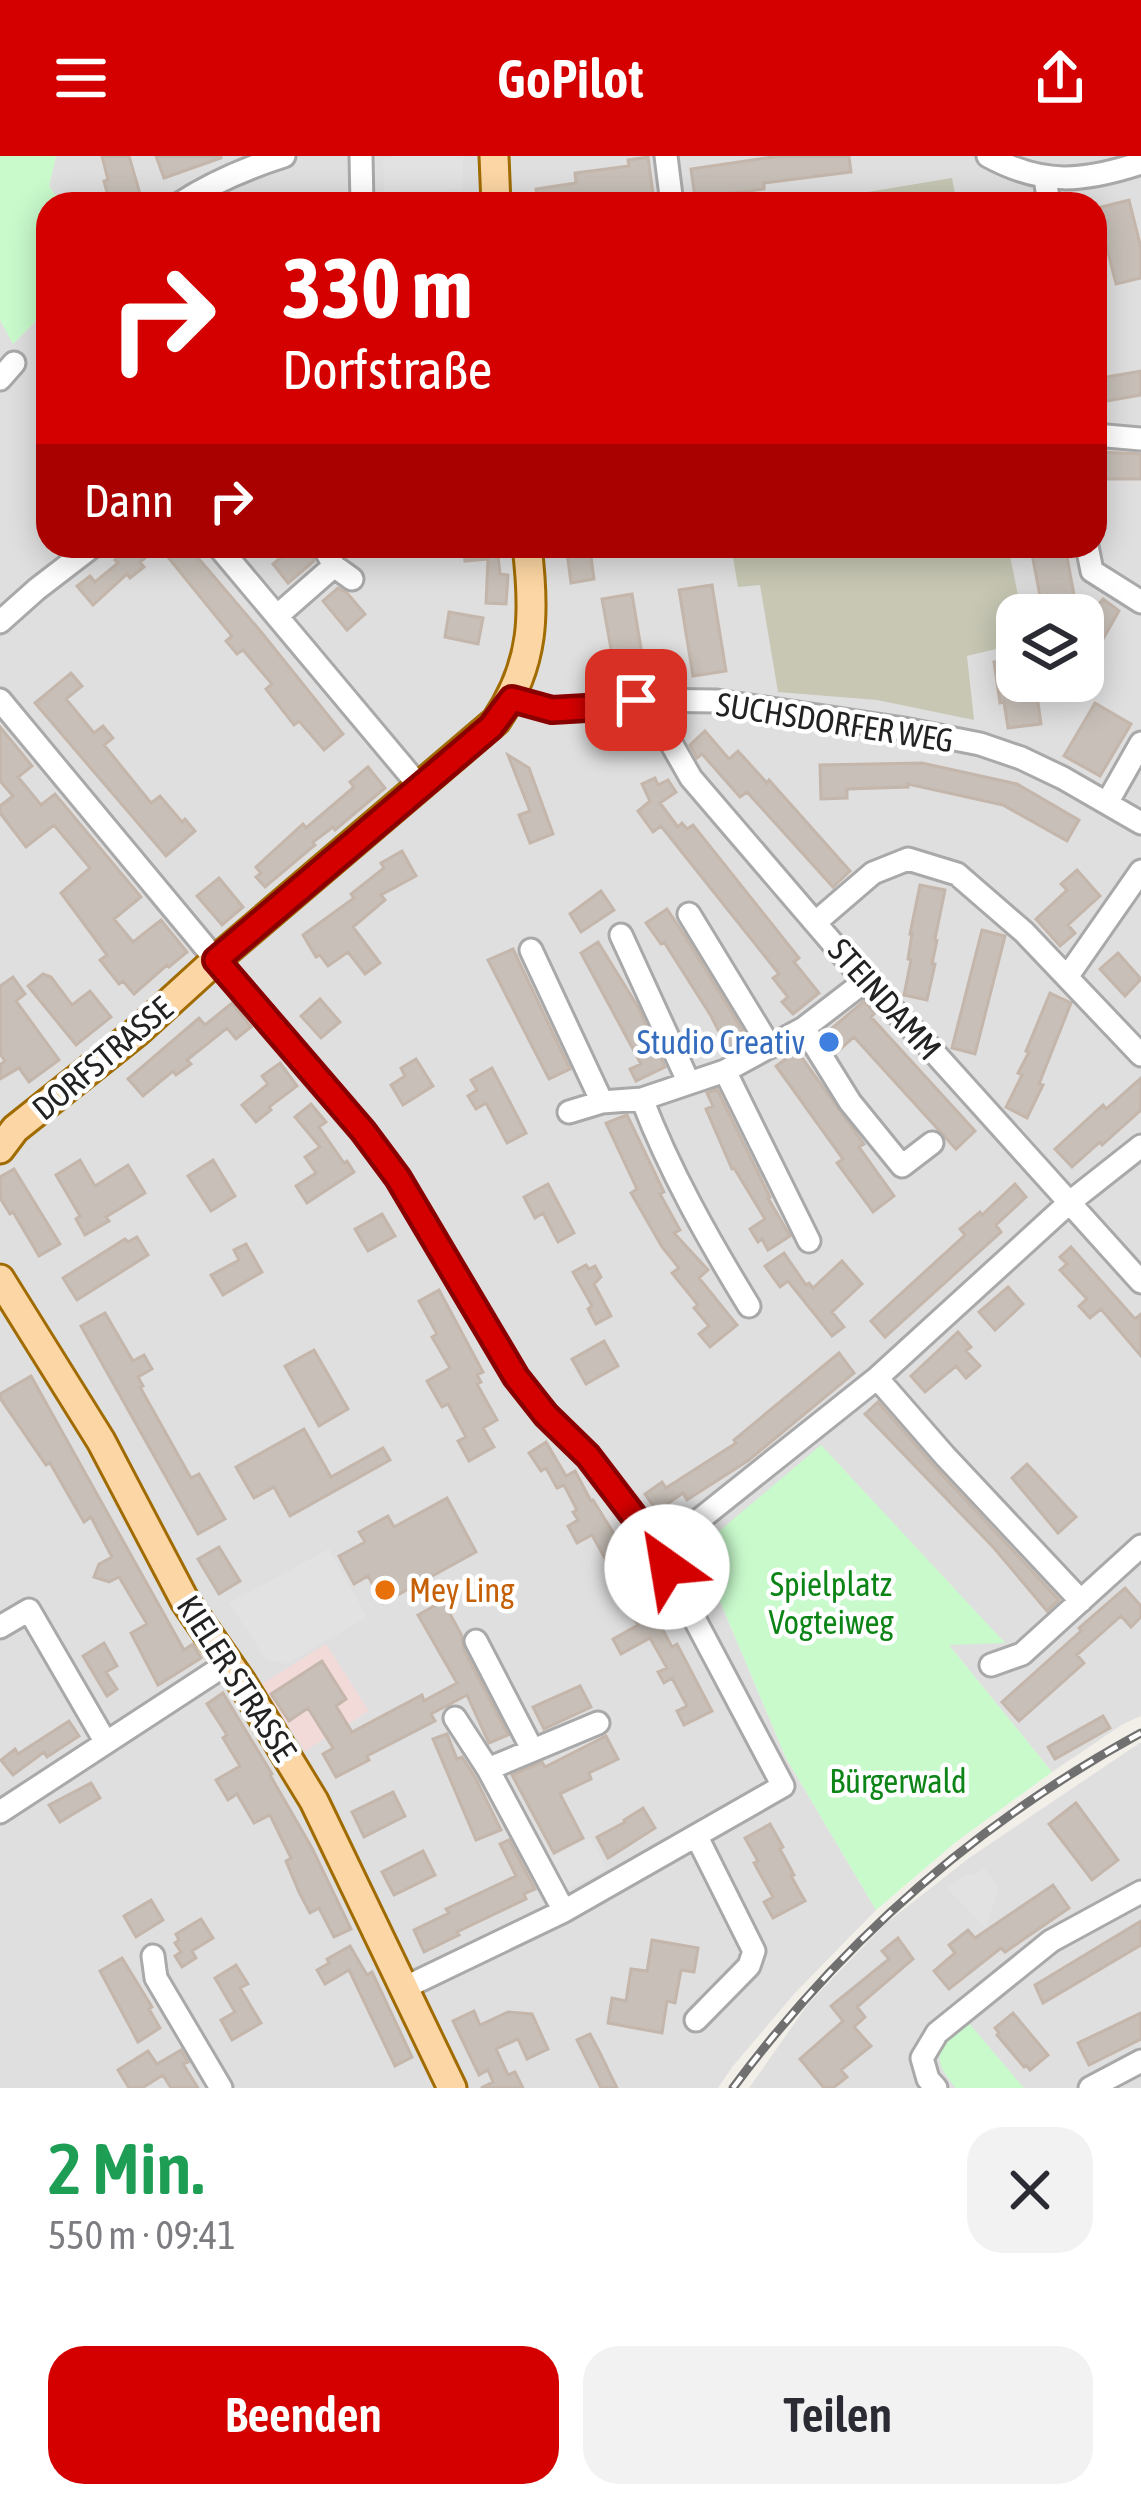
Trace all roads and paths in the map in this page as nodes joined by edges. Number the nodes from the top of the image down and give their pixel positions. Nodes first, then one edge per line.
1 (284, 156) edge
2 (361, 156) edge
3 (494, 156) edge
4 (666, 156) edge
5 (988, 156) edge
6 (1141, 163) edge
7 (1045, 178) junction
8 (198, 192) edge
9 (362, 192) edge
10 (496, 192) edge
11 (670, 192) edge
12 (1047, 192) edge
13 (1107, 436) edge
14 (1141, 439) edge
15 (77, 558) edge
16 (228, 558) edge
17 (528, 558) edge
18 (1089, 558) edge
19 (337, 564) edge
20 (1141, 602) edge
21 (277, 616) junction
22 (0, 622) edge
23 (512, 699) junction
24 (0, 700) edge
25 (654, 700) junction
26 (1141, 742) edge
27 (420, 787) junction
28 (1107, 803) junction
29 (1141, 824) edge
30 (1141, 872) edge
31 (689, 914) dead end
32 (816, 922) junction
33 (621, 935) dead end
34 (531, 950) dead end
35 (216, 960) junction
36 (1067, 977) junction
37 (865, 981) junction
38 (804, 1028) junction
39 (770, 1048) junction
40 (1141, 1055) edge
41 (725, 1071) junction
42 (689, 1082) junction
43 (642, 1099) junction
44 (602, 1102) junction
45 (569, 1112) dead end
46 (5, 1136) edge
47 (932, 1143) dead end
48 (1141, 1146) edge
49 (1070, 1202) junction
50 (808, 1241) dead end
51 (0, 1280) edge
52 (1141, 1282) edge
53 (749, 1306) dead end
54 (877, 1378) junction
55 (1141, 1546) edge
56 (668, 1550) junction
57 (1081, 1601) junction
58 (0, 1627) edge
59 (476, 1641) dead end
60 (228, 1663) junction
61 (991, 1665) dead end
62 (455, 1718) dead end
63 (598, 1723) dead end
64 (105, 1741) junction
65 (532, 1749) junction
66 (488, 1769) junction
67 (0, 1812) edge
68 (697, 1837) junction
69 (1141, 1892) edge
70 (564, 1910) junction
71 (153, 1956) dead end
72 (404, 1988) junction
73 (696, 2020) dead end
74 (1141, 2061) edge
75 (221, 2088) edge
76 (452, 2088) edge
77 (936, 2088) edge
78 (1090, 2088) edge

1 - 8 street
2 - 9 street
3 - 10 main road
4 - 11 street
5 - 7 street
6 - 7 street
7 - 12 street
13 - 14 street
15 - 22 street
16 - 21 street
17 - 23 main road
18 - 20 street
19 - 21 street
21 - 27 street
23 - 25 street, SUCHSDORFER WEG
23 - 27 main road, DORFSTRASSE
24 - 35 street
25 - 28 street, SUCHSDORFER WEG
25 - 32 street, STEINDAMM
26 - 28 street
27 - 35 main road, DORFSTRASSE
28 - 29 street, SUCHSDORFER WEG
30 - 36 street
31 - 39 street
32 - 36 street
32 - 37 street, STEINDAMM
33 - 42 street
34 - 44 street
35 - 46 main road, DORFSTRASSE
35 - 56 street
36 - 40 street
37 - 38 street
37 - 49 street, STEINDAMM
38 - 39 street
38 - 47 street
39 - 41 street
41 - 42 street
41 - 50 street
42 - 43 street
43 - 44 street
43 - 53 street
44 - 45 street
48 - 49 street
49 - 52 street, STEINDAMM
49 - 54 street
51 - 60 main road, KIELER STRASSE
54 - 56 street
54 - 57 street
55 - 57 street
56 - 68 street
57 - 61 street
58 - 64 street
59 - 65 street
60 - 64 street
60 - 72 main road, KIELER STRASSE
62 - 66 street
63 - 65 street
64 - 67 street
65 - 66 street
66 - 70 street
68 - 70 street
68 - 73 street
69 - 77 street
70 - 72 street
71 - 75 street
72 - 76 main road, KIELER STRASSE
74 - 78 street

